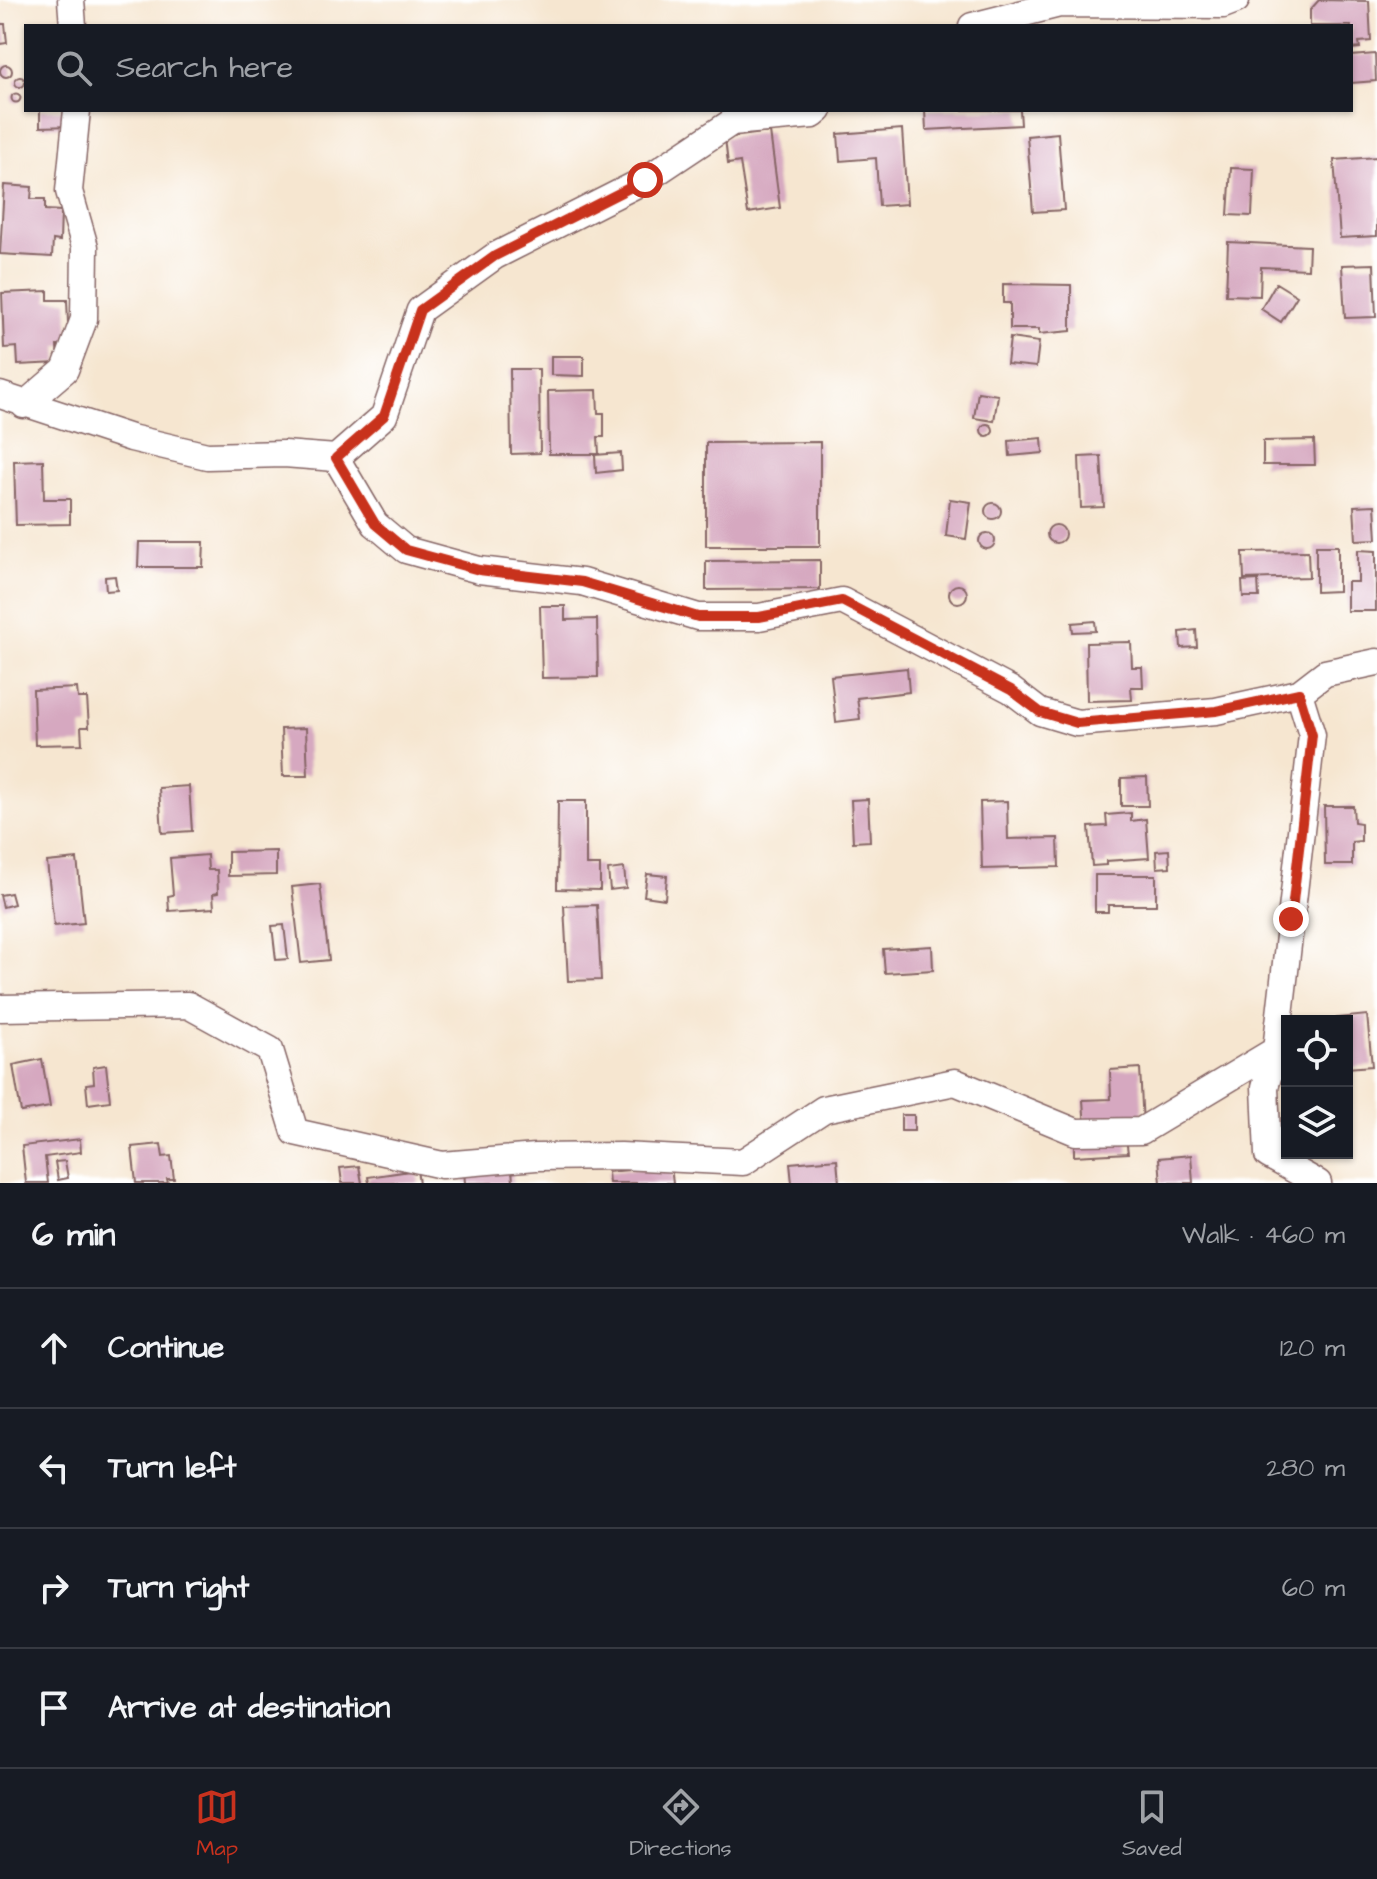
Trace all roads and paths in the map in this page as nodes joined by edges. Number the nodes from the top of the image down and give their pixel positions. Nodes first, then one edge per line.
1 (71, 0) edge
2 (1236, 0) edge
3 (73, 24) edge
4 (980, 24) edge
5 (77, 112) edge
6 (817, 112) edge
7 (12, 400) edge
8 (336, 458) junction
9 (1377, 662) edge
10 (1299, 693) junction
11 (0, 1008) edge
12 (1276, 1050) junction
13 (1318, 1183) edge

1 - 3 street
2 - 4 street
5 - 7 street
6 - 8 street
7 - 8 street
8 - 10 street
9 - 10 street
10 - 12 street
11 - 12 street
12 - 13 street

